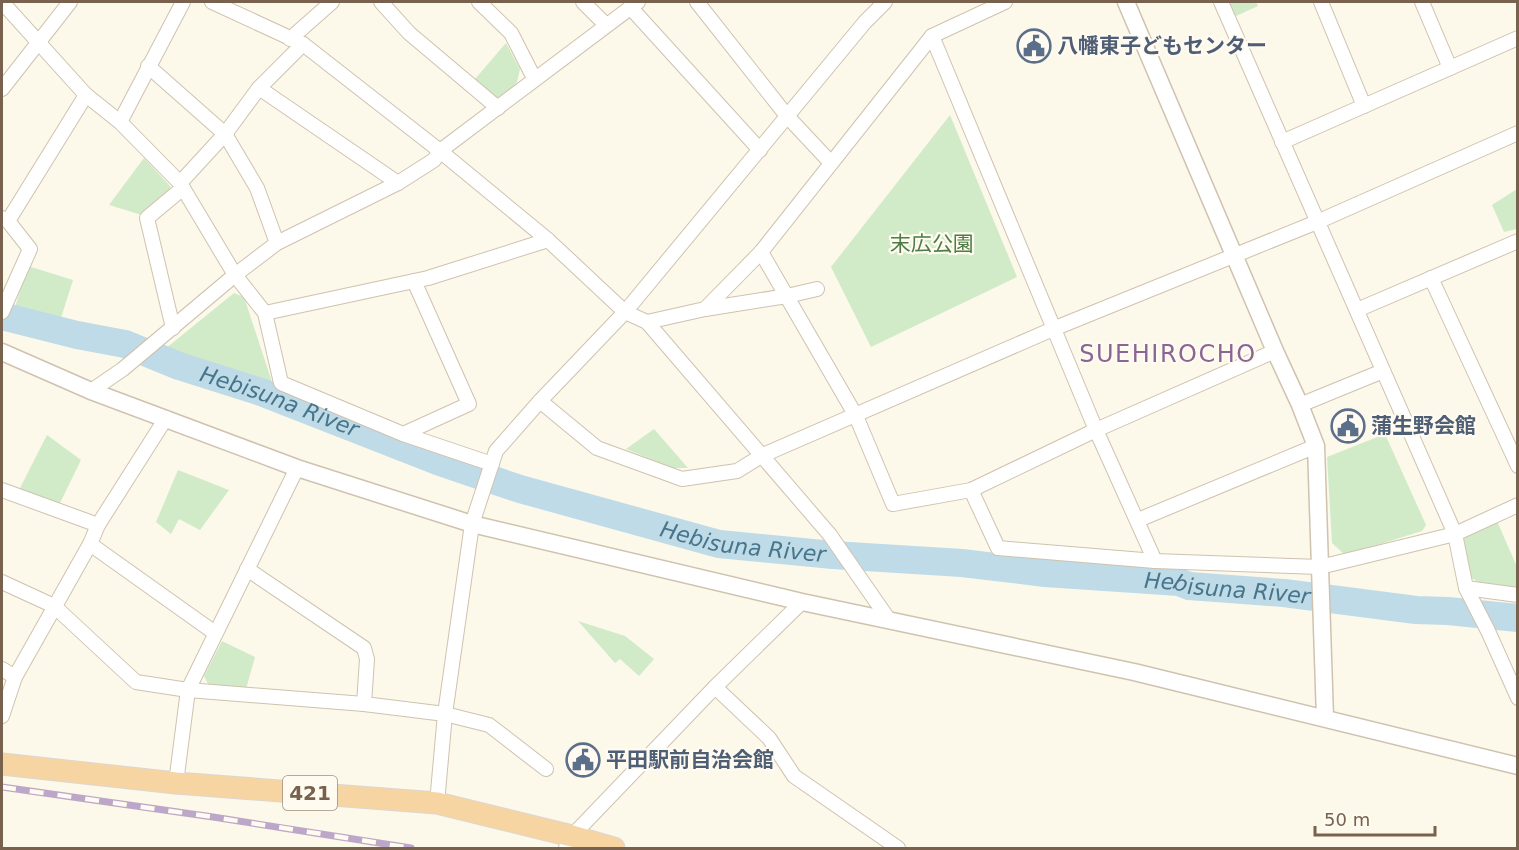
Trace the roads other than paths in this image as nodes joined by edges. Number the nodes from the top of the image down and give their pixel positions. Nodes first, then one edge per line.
1 (2, 2) edge
2 (70, 2) edge
3 (183, 2) edge
4 (212, 2) edge
5 (332, 2) edge
6 (381, 2) edge
7 (479, 2) edge
8 (583, 2) edge
9 (697, 2) edge
10 (885, 2) edge
11 (1005, 2) edge
12 (1126, 2) edge
13 (1221, 2) edge
14 (1321, 2) edge
15 (1422, 2) edge
16 (634, 4) edge
17 (606, 25) junction
18 (932, 36) junction
19 (1518, 38) edge
20 (296, 42) junction
21 (38, 43) junction
22 (148, 66) junction
23 (1450, 68) junction
24 (534, 78) junction
25 (259, 87) junction
26 (2, 89) edge
27 (86, 95) junction
28 (1364, 106) junction
29 (498, 108) junction
30 (788, 116) junction
31 (120, 122) junction
32 (1518, 133) edge
33 (225, 134) junction
34 (1282, 142) junction
35 (760, 150) junction
36 (440, 151) junction
37 (831, 163) junction
38 (398, 183) junction
39 (181, 185) junction
40 (5, 220) edge
41 (1317, 222) junction
42 (548, 240) junction
43 (1518, 241) edge
44 (277, 243) junction
45 (761, 252) junction
46 (1235, 255) junction
47 (235, 275) junction
48 (1431, 278) junction
49 (414, 281) junction
50 (817, 289) dead end
51 (787, 296) junction
52 (4, 306) edge
53 (705, 309) junction
54 (1357, 310) junction
55 (625, 312) junction
56 (265, 313) junction
57 (647, 322) junction
58 (173, 328) junction
59 (1053, 329) junction
60 (1275, 351) junction
61 (2, 352) edge
62 (1383, 371) junction
63 (91, 391) junction
64 (540, 400) junction
65 (1300, 405) junction
66 (856, 416) junction
67 (166, 418) junction
68 (1096, 430) junction
69 (403, 434) junction
70 (1316, 446) junction
71 (763, 455) junction
72 (1518, 466) edge
73 (297, 468) junction
74 (491, 469) junction
75 (2, 490) edge
76 (971, 490) junction
77 (1518, 506) edge
78 (1137, 520) junction
79 (472, 524) junction
80 (98, 525) junction
81 (1455, 534) junction
82 (90, 544) junction
83 (1155, 561) junction
84 (1320, 567) junction
85 (247, 569) junction
86 (2, 582) edge
87 (1466, 588) junction
88 (1518, 595) edge
89 (802, 602) junction
90 (54, 606) junction
91 (889, 620) junction
92 (215, 633) junction
93 (2, 669) edge
94 (15, 677) junction
95 (715, 687) junction
96 (188, 690) junction
97 (1518, 698) edge
98 (364, 704) junction
99 (445, 714) junction
100 (2, 716) edge
101 (1325, 718) junction
102 (2, 764) edge
103 (1518, 766) edge
104 (546, 769) dead end
105 (176, 783) junction
106 (437, 803) junction
107 (569, 842) edge
108 (614, 849) edge
109 (898, 849) edge

1 - 21 street
2 - 21 street
3 - 22 street
4 - 20 street
5 - 20 street
6 - 29 street
7 - 24 street
8 - 17 street
9 - 30 street
10 - 30 street
11 - 18 street
12 - 46 street
13 - 34 street
14 - 28 street
15 - 23 street
16 - 17 street
16 - 35 street
17 - 24 street
18 - 37 street
18 - 59 street
19 - 23 street
20 - 25 street
20 - 36 street
21 - 26 street
21 - 27 street
22 - 31 street
22 - 33 street
23 - 28 street
24 - 29 street
25 - 33 street
25 - 38 street
27 - 31 street
27 - 40 street
28 - 34 street
29 - 36 street
30 - 35 street
30 - 37 street
31 - 39 street
32 - 41 street
33 - 39 street
33 - 44 street
34 - 41 street
35 - 55 street
36 - 38 street
36 - 42 street
37 - 45 street
38 - 44 street
39 - 47 street
39 - 58 street
40 - 52 street
41 - 46 street
41 - 54 street
42 - 49 street
42 - 55 street
43 - 48 street
44 - 47 street
45 - 51 street
45 - 53 street
46 - 59 street
46 - 60 street
47 - 56 street
47 - 58 street
48 - 54 street
48 - 72 street
49 - 56 street
49 - 69 street
50 - 51 street
51 - 53 street
51 - 66 street
53 - 57 street
54 - 62 street
55 - 57 street
55 - 64 street
56 - 69 street
57 - 71 street
58 - 63 street
59 - 66 street
59 - 68 street
60 - 65 street
60 - 68 street
61 - 63 street
62 - 65 street
62 - 81 street
63 - 67 street
64 - 71 street
64 - 74 street
65 - 70 street
66 - 71 street
66 - 76 street
67 - 73 street
67 - 80 street
68 - 76 street
68 - 78 street
69 - 74 street
70 - 78 street
70 - 84 street
71 - 91 street
73 - 79 street
73 - 85 street
74 - 79 street
75 - 80 street
76 - 83 street
77 - 81 street
78 - 83 street
79 - 89 street
79 - 99 street
80 - 82 street
81 - 84 street
81 - 87 street
82 - 90 street
82 - 92 street
83 - 84 street
84 - 101 street
85 - 92 street
85 - 98 street
86 - 90 street
87 - 88 street
87 - 97 street
89 - 91 street
89 - 95 street
90 - 94 street
90 - 96 street
91 - 101 street
92 - 96 street
93 - 94 street
94 - 100 street
95 - 107 street
95 - 109 street
96 - 98 street
96 - 105 street
98 - 99 street
99 - 104 street
99 - 106 street
101 - 103 street
102 - 105 highway, 421
105 - 106 highway, 421
106 - 107 highway, 421
107 - 108 highway, 421

